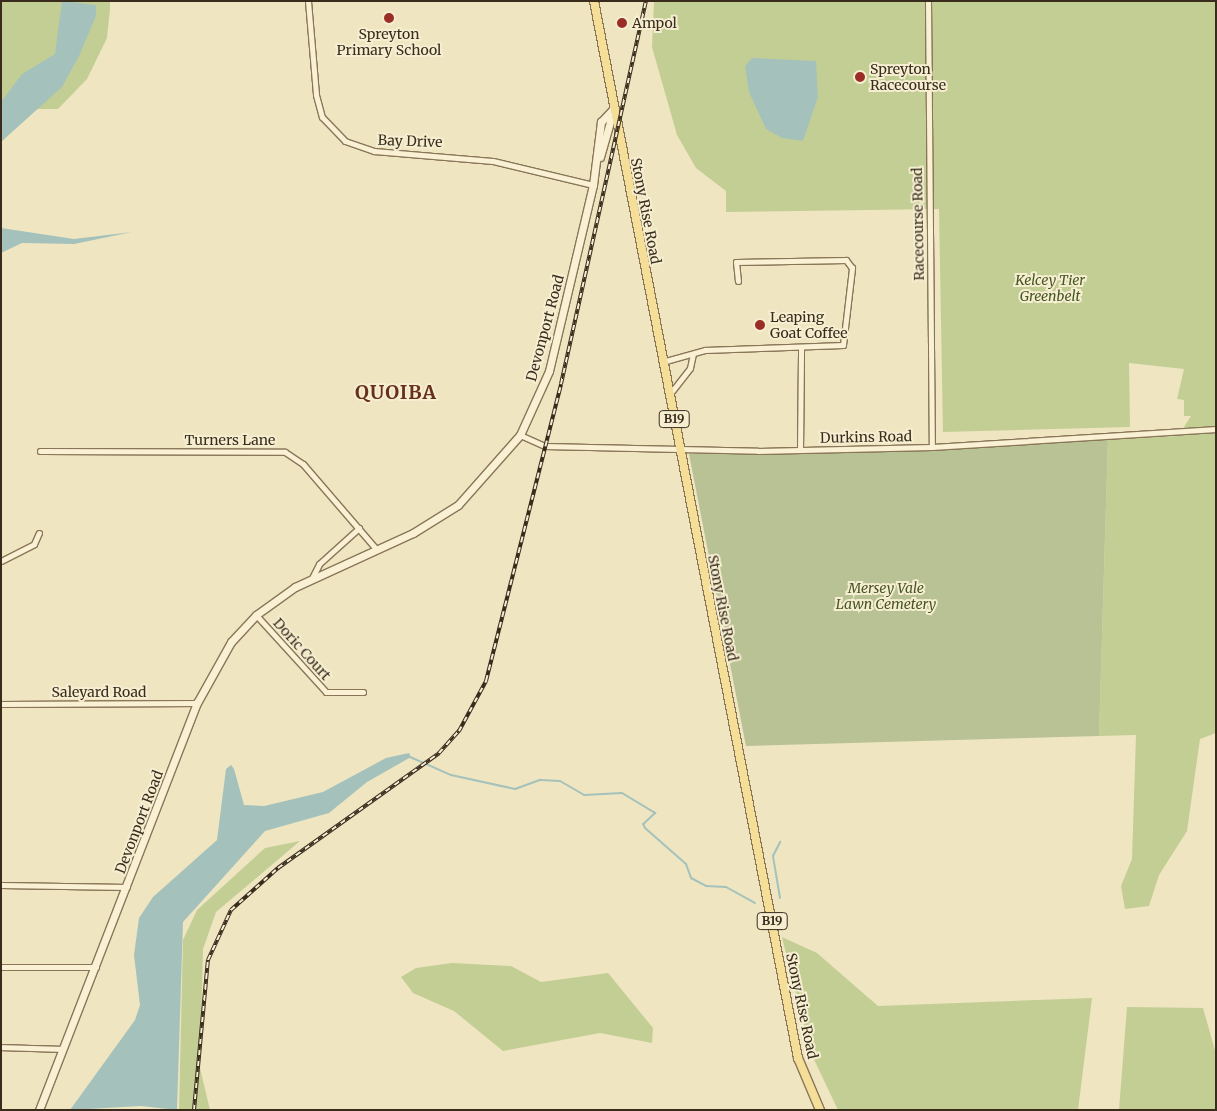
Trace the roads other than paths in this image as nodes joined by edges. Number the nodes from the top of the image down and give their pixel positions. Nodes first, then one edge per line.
1 (308, 1) edge
2 (594, 1) edge
3 (928, 1) edge
4 (614, 108) junction
5 (593, 186) junction
6 (738, 282) dead end
7 (802, 348) junction
8 (692, 354) junction
9 (662, 362) junction
10 (668, 396) junction
11 (1216, 429) edge
12 (520, 435) junction
13 (680, 446) junction
14 (932, 447) junction
15 (800, 450) junction
16 (40, 452) dead end
17 (359, 528) junction
18 (39, 533) dead end
19 (376, 549) junction
20 (1, 560) edge
21 (312, 578) junction
22 (256, 615) junction
23 (363, 692) dead end
24 (197, 703) junction
25 (1, 704) edge
26 (1, 885) edge
27 (128, 887) junction
28 (1, 967) edge
29 (97, 967) junction
30 (1, 1047) edge
31 (62, 1048) junction
32 (39, 1110) edge
33 (820, 1110) edge

1 - 5 street, Bay Drive
2 - 4 main road, B19
3 - 14 street, Racecourse Road
4 - 5 main road, Devonport Road
4 - 9 main road, Stony Rise Road / B19
5 - 12 main road, Devonport Road
6 - 7 street
7 - 8 street
7 - 15 street
8 - 9 street
8 - 10 street
9 - 10 main road, Stony Rise Road / B19
10 - 13 main road, Stony Rise Road / B19
11 - 14 street, Durkins Road
12 - 13 street, Durkins Road
12 - 19 main road, Devonport Road
13 - 15 street, Durkins Road
13 - 33 main road, Stony Rise Road / B19
14 - 15 street, Durkins Road
16 - 17 street, Turners Lane
17 - 19 street, Turners Lane
17 - 21 street, Devonport Road
18 - 20 street
19 - 21 main road, Devonport Road
21 - 22 main road, Devonport Road
22 - 23 street, Doric Court
22 - 24 main road, Devonport Road
24 - 25 street, Saleyard Road
24 - 27 main road, Devonport Road
26 - 27 street
27 - 29 main road, Devonport Road
28 - 29 street
29 - 31 main road, Devonport Road
30 - 31 street
31 - 32 main road, Devonport Road

